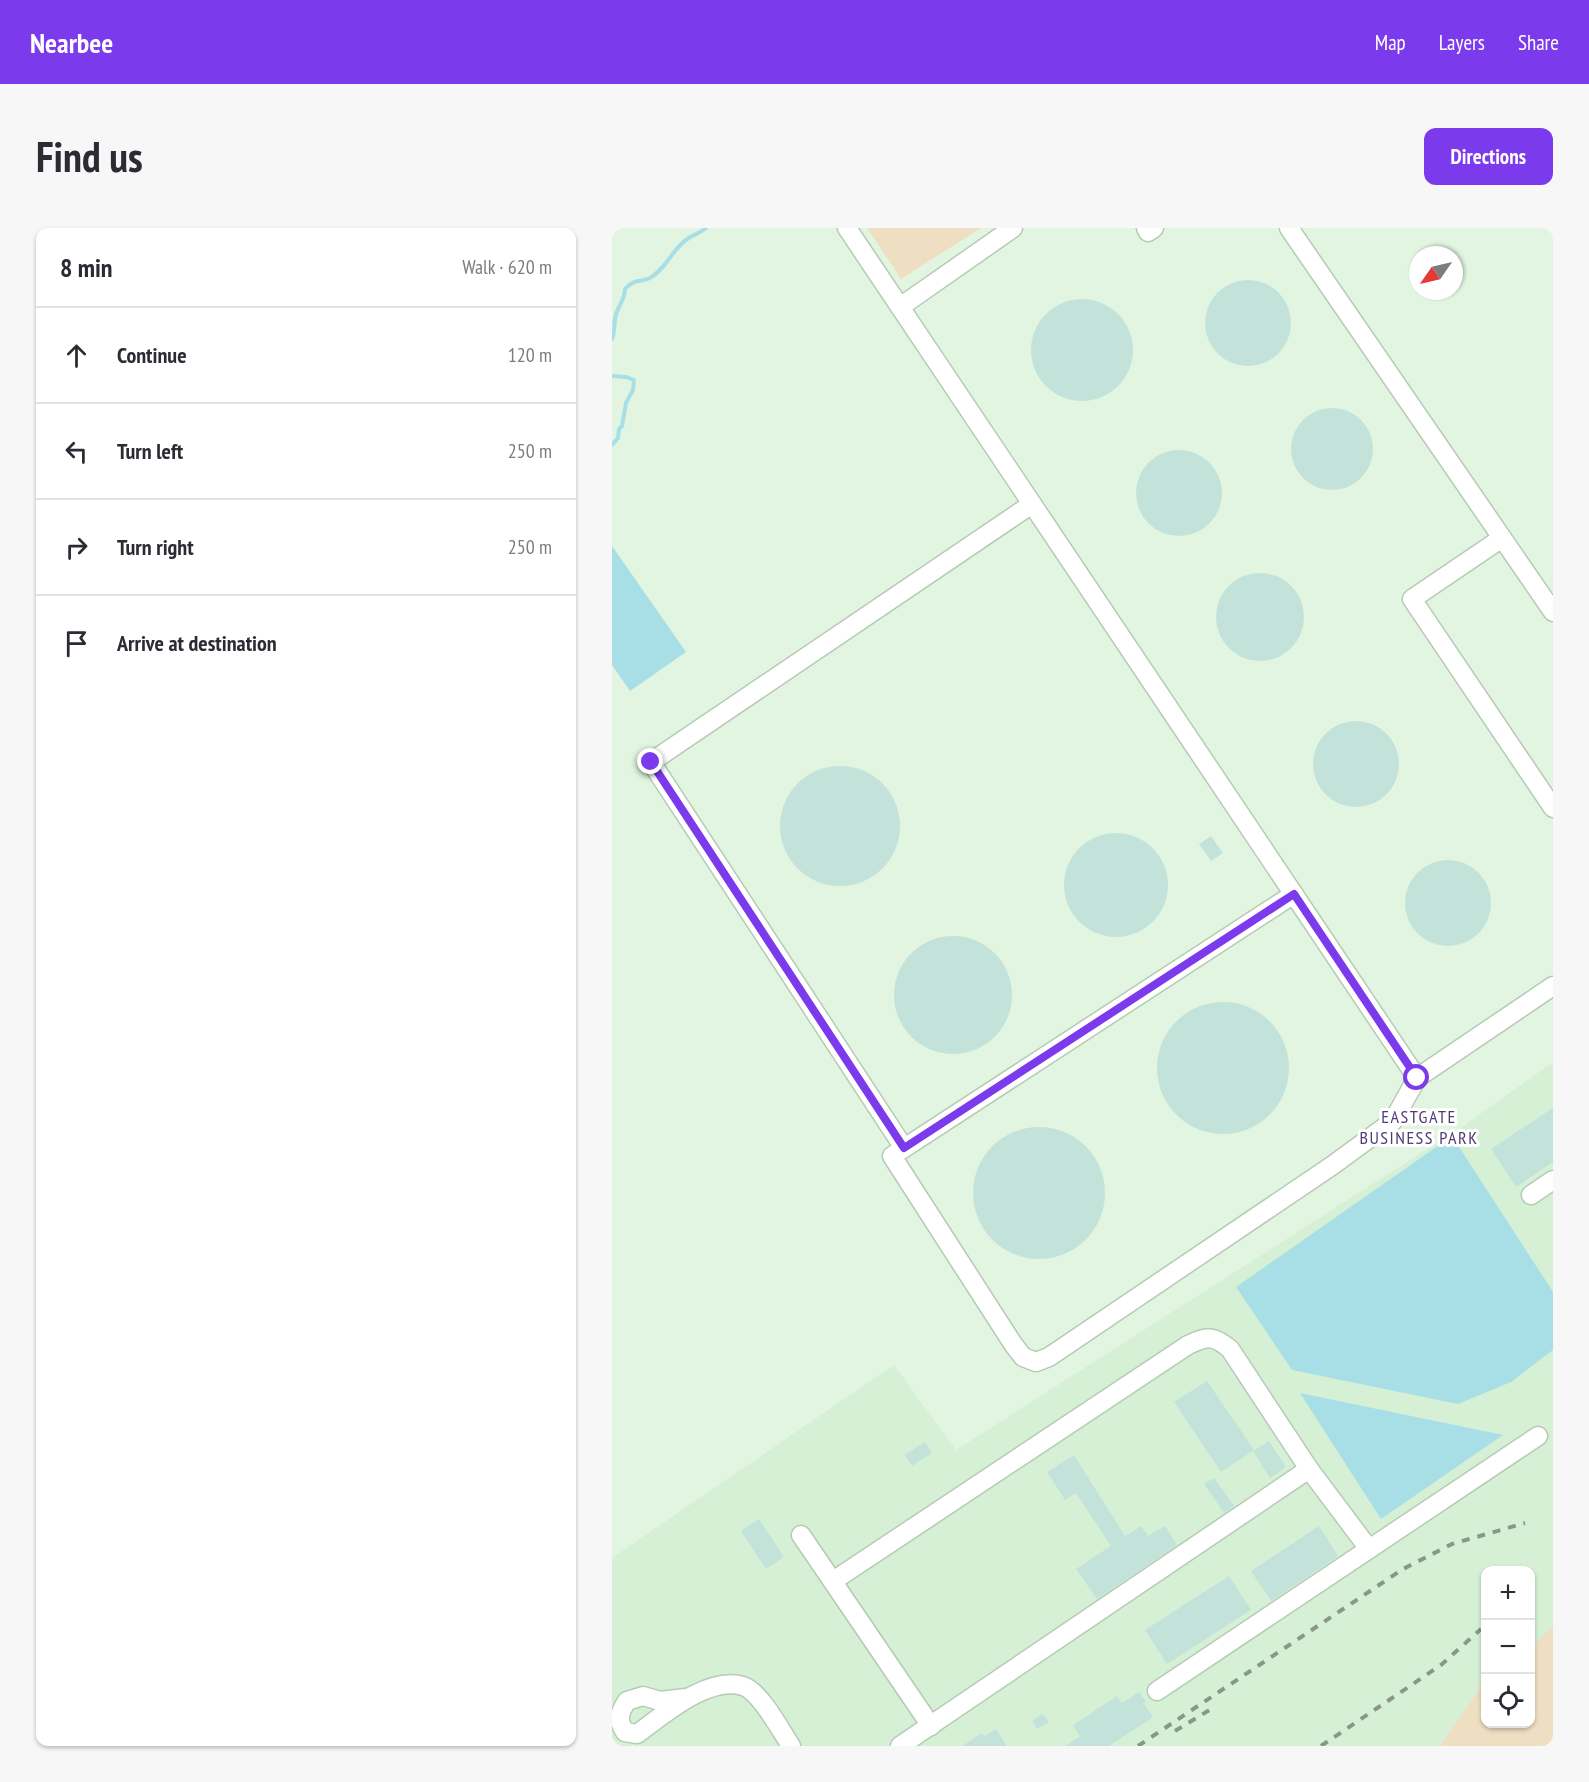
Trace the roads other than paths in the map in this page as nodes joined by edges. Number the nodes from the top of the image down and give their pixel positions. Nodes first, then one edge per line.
1 (847, 228) edge
2 (1013, 228) edge
3 (1146, 228) edge
4 (1154, 228) edge
5 (1288, 228) edge
6 (900, 307) junction
7 (1032, 504) junction
8 (1502, 538) junction
9 (1553, 612) edge
10 (1553, 808) edge
11 (1294, 894) junction
12 (1553, 986) edge
13 (1417, 1078) junction
14 (904, 1148) junction
15 (1553, 1180) edge
16 (1531, 1195) dead end
17 (1538, 1436) dead end
18 (1310, 1468) junction
19 (801, 1535) dead end
20 (1369, 1549) junction
21 (832, 1581) junction
22 (1157, 1691) dead end
23 (686, 1698) dead end
24 (931, 1726) junction
25 (791, 1746) edge
26 (900, 1746) edge

1 - 6 lane
2 - 6 lane
3 - 4 lane
5 - 8 lane
6 - 7 lane
7 - 11 lane
7 - 14 lane
8 - 9 lane
8 - 10 lane
11 - 13 lane
11 - 14 lane
12 - 13 lane
13 - 14 lane
15 - 16 lane
17 - 20 lane
18 - 20 lane
18 - 21 lane
18 - 24 lane
19 - 21 lane
20 - 22 lane
21 - 24 lane
23 - 25 lane
24 - 26 lane

